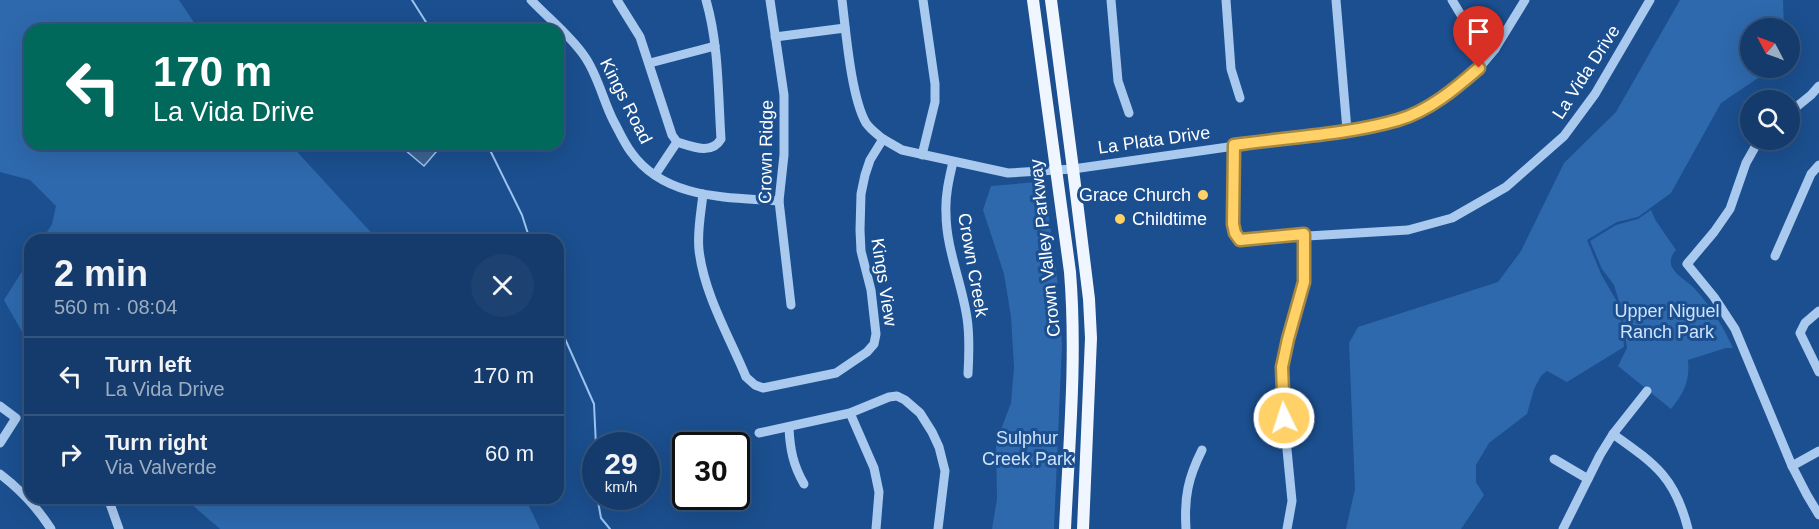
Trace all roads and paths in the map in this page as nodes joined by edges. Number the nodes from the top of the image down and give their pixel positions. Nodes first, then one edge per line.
1 (531, 0) edge
2 (618, 0) edge
3 (706, 0) edge
4 (770, 0) edge
5 (842, 0) edge
6 (923, 0) edge
7 (1033, 0) edge
8 (1051, 0) edge
9 (1111, 0) edge
10 (1226, 0) edge
11 (1336, 0) edge
12 (1452, 0) edge
13 (1525, 0) edge
14 (1650, 0) edge
15 (555, 24) edge
16 (845, 28) junction
17 (564, 33) edge
18 (775, 37) junction
19 (715, 46) junction
20 (1495, 49) junction
21 (650, 63) junction
22 (1819, 86) edge
23 (1240, 99) dead end
24 (1800, 104) edge
25 (1129, 113) dead end
26 (1347, 130) junction
27 (883, 140) junction
28 (677, 142) junction
29 (1234, 145) junction
30 (1754, 150) edge
31 (922, 155) junction
32 (952, 162) junction
33 (1819, 165) edge
34 (1073, 169) junction
35 (1056, 171) junction
36 (655, 175) junction
37 (703, 194) junction
38 (779, 201) junction
39 (1304, 234) junction
40 (1775, 256) dead end
41 (791, 304) dead end
42 (1819, 311) edge
43 (1819, 372) edge
44 (969, 374) dead end
45 (1647, 391) dead end
46 (0, 406) edge
47 (850, 413) junction
48 (789, 428) junction
49 (759, 433) dead end
50 (1613, 434) junction
51 (0, 443) edge
52 (1202, 450) dead end
53 (1819, 451) edge
54 (1554, 459) dead end
55 (1792, 466) junction
56 (0, 474) edge
57 (1588, 479) junction
58 (804, 484) dead end
59 (24, 494) edge
60 (33, 504) edge
61 (110, 504) edge
62 (1819, 515) edge
63 (51, 529) edge
64 (119, 529) edge
65 (876, 529) edge
66 (938, 529) edge
67 (1065, 529) edge
68 (1083, 529) edge
69 (1186, 529) edge
70 (1287, 529) edge
71 (1563, 529) edge
72 (1688, 529) edge

1 - 15 street, Kings Road
2 - 21 street
3 - 19 street
4 - 18 street, Crown Ridge
5 - 16 street
6 - 31 street
7 - 35 main road, Crown Valley Parkway
8 - 34 main road, Crown Valley Parkway
9 - 25 street
10 - 23 street
11 - 26 street
12 - 20 street
13 - 20 street, La Plata Drive
14 - 39 street, La Vida Drive
16 - 18 street
16 - 27 street
17 - 36 street, Kings Road
18 - 38 street, Crown Ridge
19 - 21 street
19 - 28 street
20 - 26 street, La Plata Drive
21 - 28 street
22 - 24 street
26 - 29 street, La Plata Drive
27 - 31 street, La Plata Drive
27 - 37 street, Kings View
28 - 36 street
29 - 34 street, La Plata Drive
29 - 39 street, La Vida Drive
30 - 55 street
31 - 32 street, La Plata Drive
32 - 35 street, La Plata Drive
32 - 44 street, Crown Creek
33 - 40 street
34 - 35 street, La Plata Drive
34 - 68 main road, Crown Valley Parkway
35 - 67 main road, Crown Valley Parkway
36 - 37 street, Kings Road
37 - 38 street, Kings Road
38 - 41 street, Crown Ridge
39 - 70 street
42 - 43 street
45 - 50 street
46 - 51 street
47 - 48 street
47 - 65 street
47 - 66 street
48 - 49 street
48 - 58 street
50 - 57 street
50 - 72 street
52 - 69 street
53 - 55 street
54 - 57 street
55 - 62 street
56 - 59 street
57 - 71 street
60 - 63 street
61 - 64 street

